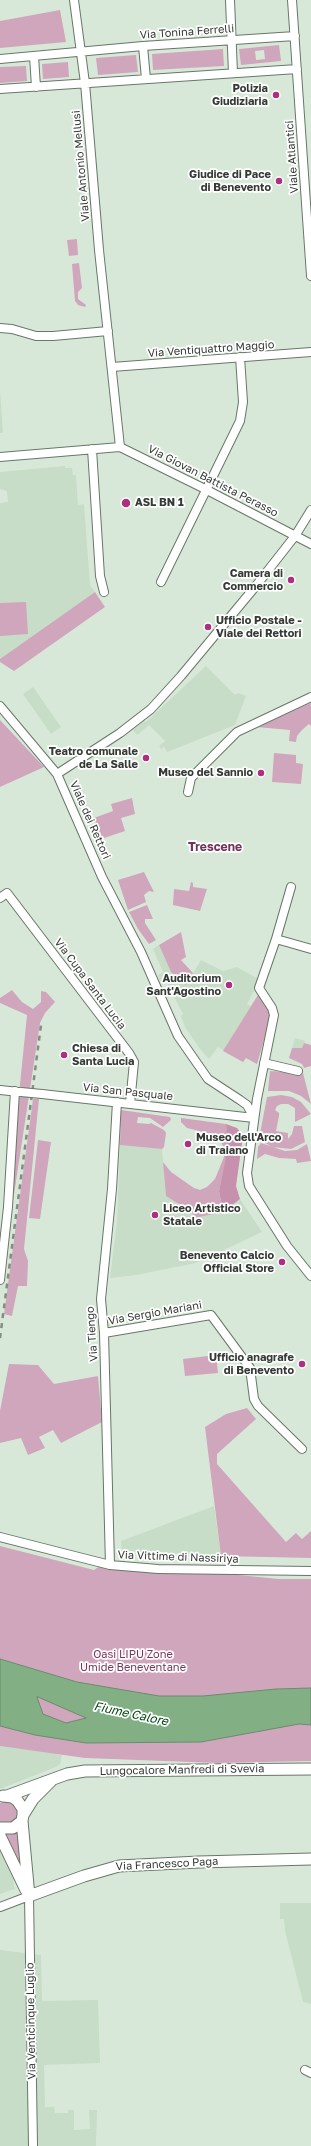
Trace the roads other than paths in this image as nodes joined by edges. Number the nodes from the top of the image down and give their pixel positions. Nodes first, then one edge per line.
1 (74, 0) edge
2 (230, 0) edge
3 (292, 0) edge
4 (295, 36) junction
5 (231, 40) junction
6 (143, 46) junction
7 (80, 52) junction
8 (34, 56) junction
9 (0, 59) edge
10 (297, 69) junction
11 (233, 73) junction
12 (146, 79) junction
13 (84, 83) junction
14 (36, 86) junction
15 (0, 89) edge
16 (311, 276) edge
17 (0, 328) edge
18 (108, 331) junction
19 (311, 352) edge
20 (240, 357) junction
21 (112, 367) junction
22 (120, 447) junction
23 (92, 449) junction
24 (1, 455) edge
25 (206, 489) junction
26 (311, 510) edge
27 (295, 536) junction
28 (311, 544) edge
29 (161, 582) dead end
30 (104, 592) dead end
31 (311, 697) edge
32 (0, 706) edge
33 (57, 774) junction
34 (188, 792) dead end
35 (291, 887) dead end
36 (0, 898) edge
37 (276, 939) junction
38 (311, 949) edge
39 (264, 1063) junction
40 (298, 1071) dead end
41 (0, 1090) edge
42 (18, 1092) junction
43 (117, 1102) junction
44 (130, 1104) junction
45 (254, 1118) junction
46 (311, 1276) edge
47 (0, 1280) edge
48 (104, 1333) junction
49 (302, 1449) dead end
50 (0, 1537) edge
51 (110, 1565) junction
52 (311, 1571) edge
53 (311, 1769) edge
54 (54, 1778) junction
55 (3, 1797) edge
56 (22, 1818) junction
57 (0, 1828) edge
58 (0, 1836) edge
59 (311, 1859) edge
60 (29, 1896) junction
61 (0, 1907) edge
62 (33, 2146) edge

1 - 7 street, Viale Antonio Mellusi
2 - 5 street
3 - 4 street, Viale Atlantici
4 - 5 street, Via Tonina Ferrelli
4 - 10 street, Viale Atlantici
5 - 6 street, Via Tonina Ferrelli
5 - 11 street
6 - 7 street, Via Tonina Ferrelli
6 - 12 street
7 - 8 street, Via Tonina Ferrelli
7 - 13 street, Viale Antonio Mellusi
8 - 9 street, Via Tonina Ferrelli
8 - 14 street
10 - 11 street
10 - 16 street, Viale Atlantici
11 - 12 street
12 - 13 street
13 - 14 street
13 - 18 street, Viale Antonio Mellusi
14 - 15 street
17 - 18 street
18 - 21 street, Viale Antonio Mellusi
19 - 20 street, Via Ventiquattro Maggio
20 - 21 street, Via Ventiquattro Maggio
20 - 25 street
21 - 22 street, Viale Antonio Mellusi
22 - 23 street
22 - 25 street, Via Giovan Battista Perasso
23 - 24 street
23 - 30 street
25 - 27 street, Via Giovan Battista Perasso
25 - 29 street
26 - 27 street, Viale dei Rettori
27 - 28 street, Via Giovan Battista Perasso
27 - 33 street, Viale dei Rettori
31 - 34 street
32 - 33 street
33 - 45 street, Viale dei Rettori
35 - 37 street
36 - 44 street, Via Cupa Santa Lucia
37 - 38 street
37 - 39 street
39 - 40 street
39 - 45 street
41 - 42 street, Via San Pasquale
42 - 43 street, Via San Pasquale, bridge
42 - 47 street
43 - 44 street, Via San Pasquale
43 - 48 street, Via Tiengo
44 - 45 street, Via San Pasquale
45 - 46 street
48 - 49 street, Via Sergio Mariani
48 - 51 street, Via Tiengo
50 - 51 street, Via Vittime di Nassiriya
51 - 52 street, Via Vittime di Nassiriya
53 - 54 street, Lungocalore Manfredi di Svevia
54 - 55 street, Lungocalore Manfredi di Svevia
54 - 56 street
55 - 56 street
56 - 57 street
56 - 60 street, Via Venticinque Luglio
58 - 60 street, Via Venticinque Luglio
59 - 60 street, Via Francesco Paga
60 - 61 street
60 - 62 street, Via Venticinque Luglio

